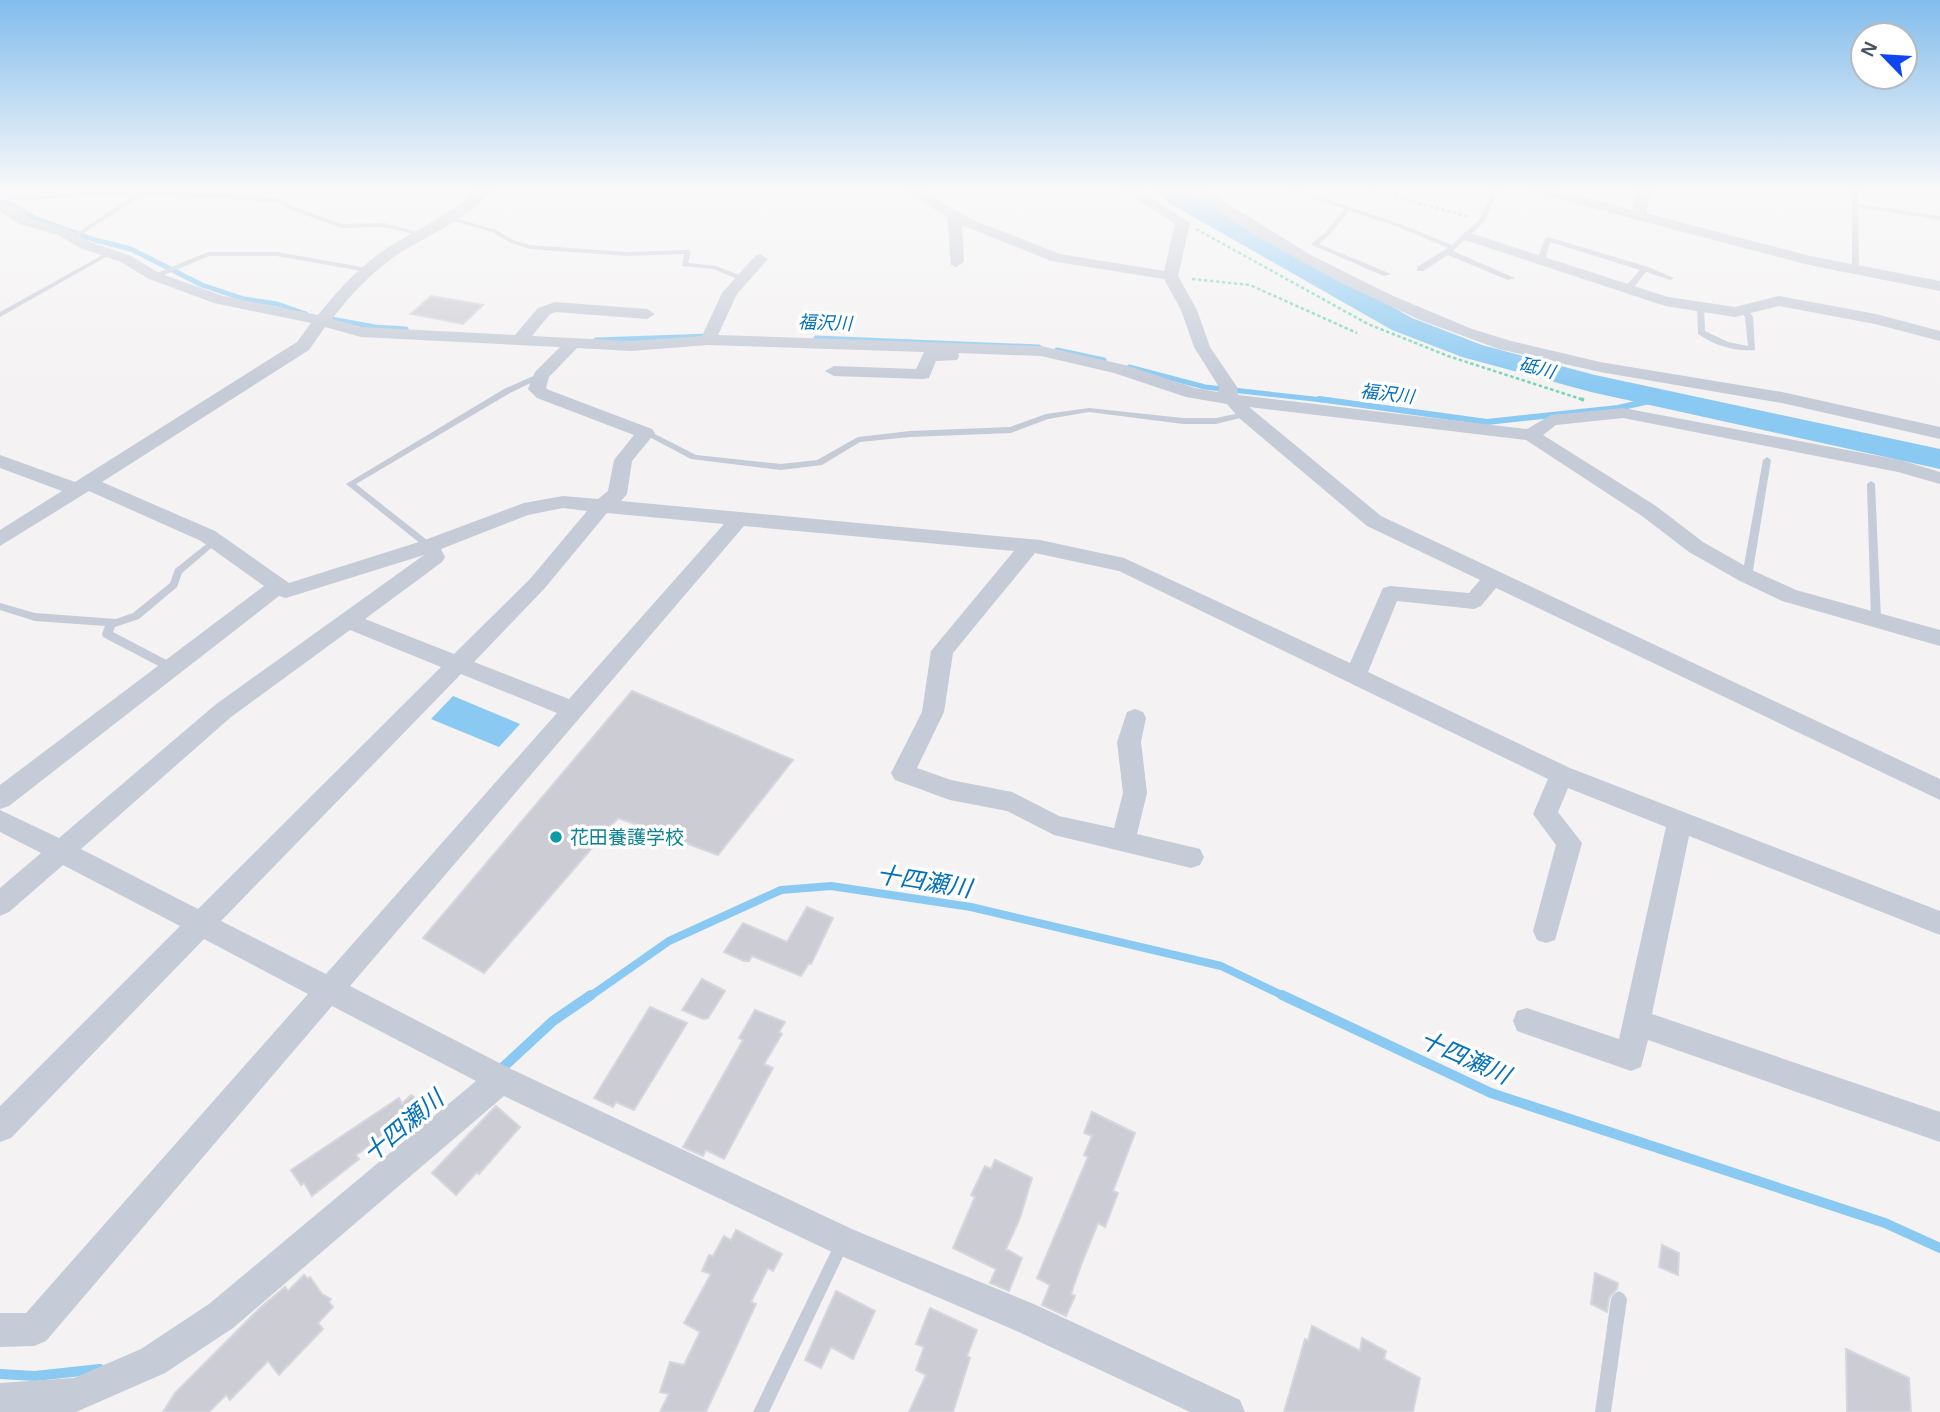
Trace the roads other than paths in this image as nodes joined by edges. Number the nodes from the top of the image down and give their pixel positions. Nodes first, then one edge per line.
1 (107, 255) edge
2 (115, 255) edge
3 (206, 255) edge
4 (284, 255) edge
5 (390, 255) edge
6 (687, 255) edge
7 (956, 255) edge
8 (1052, 255) edge
9 (1173, 255) edge
10 (1304, 255) edge
11 (1341, 255) edge
12 (1442, 255) edge
13 (1461, 255) edge
14 (1525, 255) edge
15 (1543, 255) edge
16 (1600, 255) edge
17 (1795, 255) edge
18 (1855, 255) edge
19 (760, 260) dead end
20 (1541, 260) junction
21 (956, 262) dead end
22 (1420, 269) dead end
23 (1646, 269) junction
24 (367, 270) junction
25 (1855, 270) junction
26 (1388, 274) dead end
27 (154, 276) junction
28 (1166, 276) junction
29 (743, 278) junction
30 (1511, 278) dead end
31 (1670, 278) dead end
32 (1940, 286) edge
33 (1628, 289) junction
34 (1700, 306) junction
35 (1744, 310) junction
36 (0, 314) edge
37 (647, 314) dead end
38 (320, 323) junction
39 (1940, 336) edge
40 (708, 340) junction
41 (518, 342) junction
42 (573, 343) junction
43 (988, 348) junction
44 (834, 371) dead end
45 (541, 376) junction
46 (1233, 398) junction
47 (1623, 413) joint
48 (1551, 420) junction
49 (1484, 428) junction
50 (646, 433) junction
51 (1940, 433) edge
52 (1531, 435) junction
53 (1767, 460) dead end
54 (0, 461) edge
55 (1940, 478) edge
56 (1871, 484) dead end
57 (83, 487) junction
58 (603, 505) junction
59 (740, 519) junction
60 (0, 539) edge
61 (214, 541) junction
62 (1030, 545) junction
63 (429, 546) junction
64 (1747, 576) junction
65 (1493, 578) junction
66 (278, 586) junction
67 (0, 606) edge
68 (1876, 619) junction
69 (346, 620) junction
70 (111, 622) junction
71 (1940, 638) edge
72 (459, 663) junction
73 (172, 667) junction
74 (1355, 677) junction
75 (575, 710) junction
76 (1135, 718) dead end
77 (1562, 775) junction
78 (1940, 790) edge
79 (0, 799) edge
80 (0, 820) edge
81 (1680, 820) junction
82 (1123, 841) junction
83 (62, 852) junction
84 (1191, 856) dead end
85 (0, 904) edge
86 (1940, 923) edge
87 (198, 925) junction
88 (1546, 931) dead end
89 (329, 992) junction
90 (1527, 1021) dead end
91 (1636, 1022) junction
92 (500, 1079) junction
93 (0, 1127) edge
94 (1940, 1128) edge
95 (843, 1241) junction
96 (1619, 1299) dead end
97 (0, 1330) edge
98 (0, 1400) edge
99 (761, 1412) edge
100 (1228, 1412) edge
101 (1603, 1412) edge

1 - 36 lane
2 - 27 street
3 - 27 lane
4 - 24 lane
5 - 24 street
6 - 29 lane
7 - 21 street
8 - 28 street
9 - 28 street
10 - 51 street
11 - 26 lane
12 - 22 lane
13 - 30 lane
14 - 20 street
15 - 20 lane
16 - 23 lane
17 - 25 street
18 - 25 lane
19 - 29 street
20 - 33 street
23 - 31 lane
23 - 33 lane
24 - 38 street
25 - 32 street
27 - 38 street
28 - 46 street
29 - 40 street
33 - 34 street
34 - 35 street
34 - 35 lane
35 - 39 street
37 - 41 street
38 - 41 street
38 - 57 street
40 - 42 street
40 - 43 street
41 - 42 street
42 - 45 street
43 - 44 street
43 - 46 street
45 - 50 street
45 - 63 lane
46 - 49 street
46 - 50 lane
46 - 65 street
47 - 48 street
47 - 55 street
48 - 49 street
48 - 52 street
49 - 52 street
50 - 58 street
52 - 64 street
53 - 64 lane
54 - 57 street
56 - 68 lane
57 - 60 street
57 - 61 street
58 - 59 street
58 - 63 street
58 - 72 street
59 - 62 street
59 - 75 street
61 - 66 street
61 - 70 lane
62 - 74 street
62 - 82 street
63 - 66 street
63 - 69 street
64 - 68 street
65 - 74 street
65 - 78 street
66 - 73 street
67 - 70 lane
68 - 71 street
69 - 72 street
69 - 83 street
70 - 73 lane
72 - 75 street
72 - 87 street
73 - 79 street
74 - 77 street
75 - 89 street
76 - 82 street
77 - 81 street
77 - 88 street
80 - 83 street
81 - 86 street
81 - 91 street
82 - 84 street
83 - 85 street
83 - 87 street
87 - 89 street
87 - 93 street
89 - 92 street
89 - 97 street
90 - 91 street
91 - 94 street
92 - 95 street
92 - 98 street
95 - 99 lane
95 - 100 street
96 - 101 lane

